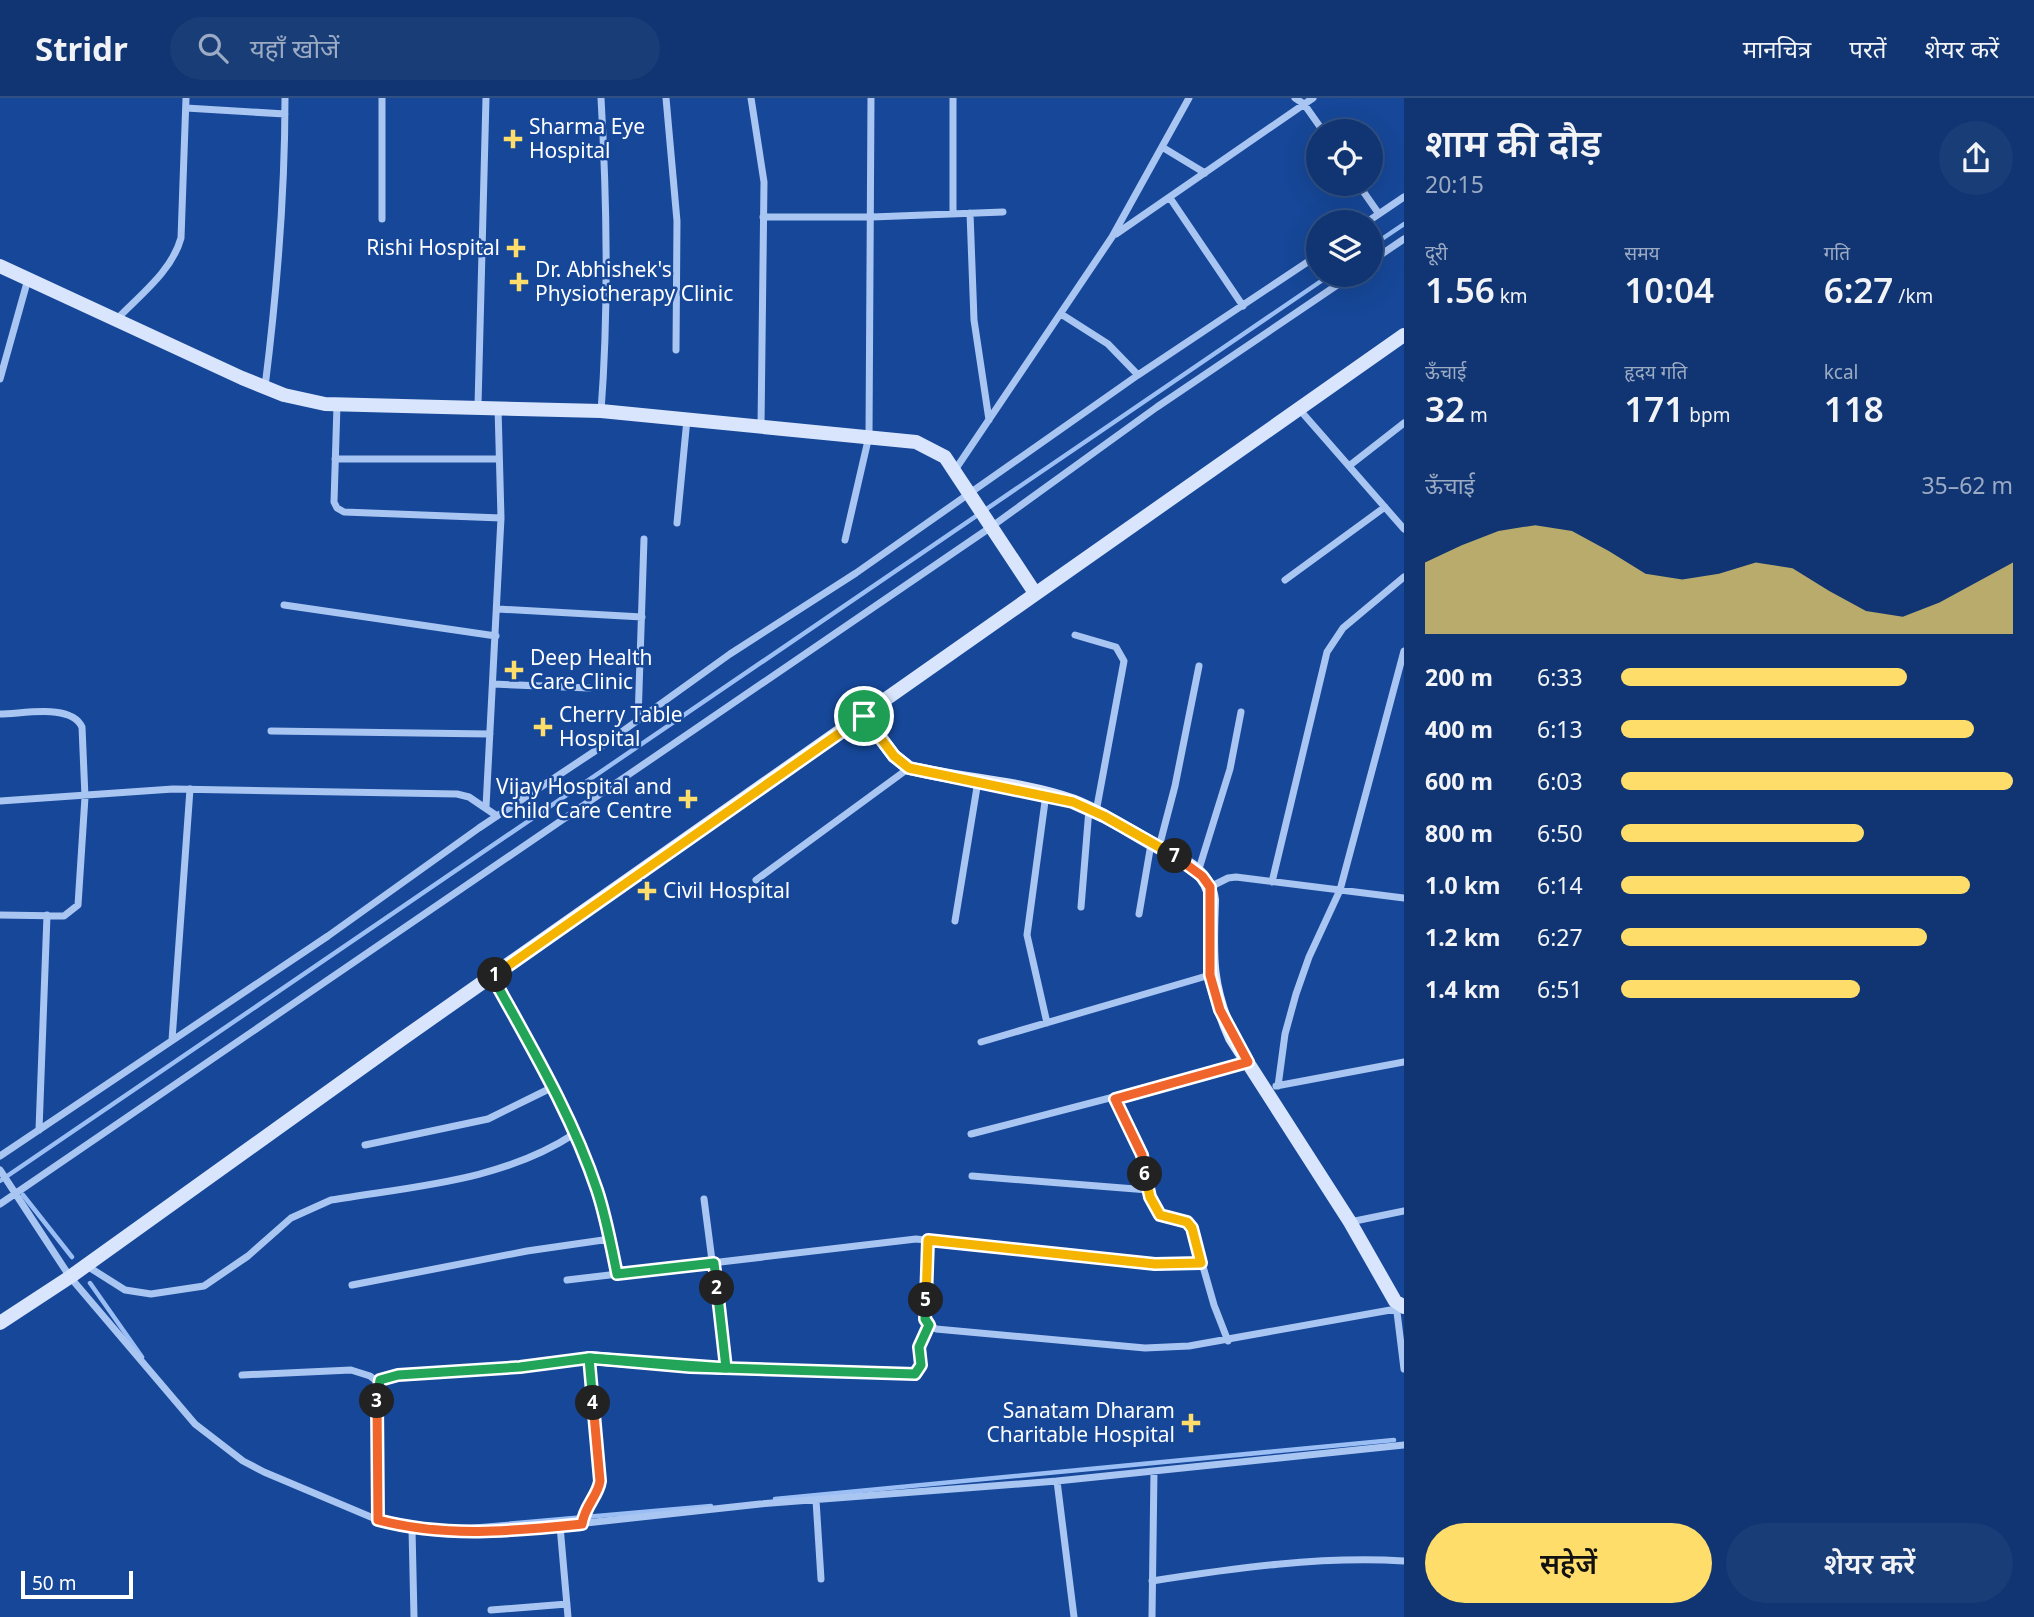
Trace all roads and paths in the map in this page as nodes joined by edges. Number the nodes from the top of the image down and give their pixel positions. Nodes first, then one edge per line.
1 (186, 98) edge
2 (285, 98) edge
3 (382, 98) edge
4 (486, 98) edge
5 (601, 98) edge
6 (666, 98) edge
7 (751, 98) edge
8 (871, 98) edge
9 (953, 98) edge
10 (1189, 98) edge
11 (1296, 98) edge
12 (1313, 98) edge
13 (1304, 104) junction
14 (186, 108) junction
15 (285, 114) junction
16 (1315, 119) edge
17 (1162, 147) junction
18 (1205, 173) junction
19 (1404, 197) edge
20 (1170, 198) junction
21 (1383, 211) edge
22 (1003, 212) dead end
23 (970, 213) junction
24 (953, 214) junction
25 (763, 217) junction
26 (872, 218) junction
27 (382, 219) dead end
28 (1112, 237) junction
29 (1404, 239) edge
30 (1383, 253) edge
31 (1306, 263) edge
32 (0, 266) edge
33 (28, 279) junction
34 (1334, 287) edge
35 (1242, 306) junction
36 (1061, 314) junction
37 (117, 319) junction
38 (1404, 334) edge
39 (676, 350) dead end
40 (1138, 375) junction
41 (0, 379) edge
42 (265, 387) junction
43 (337, 405) junction
44 (478, 405) junction
45 (498, 406) junction
46 (1299, 408) junction
47 (601, 411) junction
48 (687, 419) junction
49 (989, 420) junction
50 (1404, 423) edge
51 (761, 426) junction
52 (869, 436) junction
53 (335, 459) junction
54 (499, 459) junction
55 (1349, 466) junction
56 (955, 470) junction
57 (968, 493) junction
58 (1385, 507) junction
59 (501, 518) junction
60 (985, 519) junction
61 (677, 523) dead end
62 (1404, 528) edge
63 (644, 539) dead end
64 (845, 540) dead end
65 (1404, 577) edge
66 (1285, 580) dead end
67 (1035, 593) junction
68 (284, 606) dead end
69 (498, 609) junction
70 (642, 617) junction
71 (1075, 635) dead end
72 (496, 636) junction
73 (1404, 651) edge
74 (1199, 666) dead end
75 (493, 684) junction
76 (589, 688) dead end
77 (1241, 712) dead end
78 (0, 714) edge
79 (864, 716) junction
80 (638, 720) junction
81 (271, 731) dead end
82 (490, 734) junction
83 (909, 768) junction
84 (978, 780) junction
85 (190, 789) junction
86 (1046, 794) junction
87 (85, 797) junction
88 (0, 801) edge
89 (486, 807) junction
90 (1092, 810) junction
91 (497, 816) junction
92 (1155, 845) junction
93 (1198, 872) junction
94 (756, 880) dead end
95 (1272, 882) junction
96 (1210, 887) junction
97 (1340, 890) junction
98 (1404, 898) edge
99 (1081, 907) dead end
100 (1139, 914) dead end
101 (0, 915) edge
102 (47, 915) junction
103 (955, 921) dead end
104 (1210, 975) junction
105 (492, 976) junction
106 (1047, 1023) junction
107 (172, 1040) junction
108 (981, 1042) dead end
109 (1248, 1062) junction
110 (1404, 1062) edge
111 (551, 1087) junction
112 (1271, 1087) junction
113 (1115, 1099) junction
114 (39, 1130) junction
115 (971, 1134) dead end
116 (574, 1135) junction
117 (365, 1145) dead end
118 (0, 1156) edge
119 (0, 1170) edge
120 (972, 1176) dead end
121 (1148, 1190) junction
122 (15, 1194) junction
123 (704, 1199) dead end
124 (0, 1204) edge
125 (1404, 1211) edge
126 (1350, 1222) junction
127 (610, 1239) junction
128 (928, 1240) junction
129 (714, 1263) junction
130 (1201, 1263) junction
131 (87, 1265) junction
132 (617, 1274) junction
133 (71, 1277) junction
134 (566, 1280) dead end
135 (352, 1284) dead end
136 (1399, 1305) edge
137 (0, 1323) edge
138 (929, 1325) junction
139 (1228, 1341) junction
140 (589, 1358) junction
141 (726, 1368) junction
142 (1404, 1369) edge
143 (242, 1375) dead end
144 (379, 1383) junction
145 (1404, 1445) edge
146 (1154, 1471) junction
147 (1058, 1481) junction
148 (816, 1500) junction
149 (378, 1520) junction
150 (582, 1524) junction
151 (560, 1526) junction
152 (412, 1529) junction
153 (1404, 1561) edge
154 (821, 1579) dead end
155 (1152, 1581) junction
156 (567, 1604) junction
157 (491, 1609) dead end
158 (414, 1617) edge
159 (568, 1617) edge
160 (1074, 1617) edge
161 (1152, 1617) edge

1 - 14 street
2 - 15 street
3 - 27 street
4 - 44 street
5 - 47 street
6 - 39 street
7 - 25 street
8 - 26 street
9 - 24 street
10 - 17 street
11 - 13 street
12 - 13 street
13 - 16 street
13 - 18 street
14 - 15 street
14 - 37 street
15 - 42 street
17 - 18 street
17 - 28 street
18 - 20 street
19 - 21 street
20 - 28 street
20 - 35 street
22 - 23 street
23 - 24 street
23 - 49 street
24 - 26 street
25 - 26 street
25 - 51 street
26 - 52 street
28 - 36 street
29 - 30 street
31 - 35 street
32 - 33 street
33 - 37 street
33 - 41 street
34 - 60 street
35 - 40 street
36 - 40 street
36 - 49 street
37 - 42 street
38 - 46 street
40 - 57 street
42 - 43 street
43 - 44 street
43 - 53 street
44 - 45 street
45 - 47 street
45 - 54 street
46 - 55 street
46 - 67 street
47 - 48 street
48 - 51 street
48 - 61 street
49 - 56 street
50 - 55 street
51 - 52 street
52 - 56 street
52 - 64 street
53 - 54 street
53 - 59 street
54 - 59 street
55 - 58 street
56 - 57 street
57 - 60 street
57 - 80 street
58 - 62 street
58 - 66 street
59 - 69 street
60 - 67 street
60 - 122 street
63 - 70 street
65 - 95 street
67 - 79 street
68 - 72 street
69 - 70 street
69 - 72 street
70 - 80 street
71 - 90 street
72 - 75 street
73 - 97 street
74 - 92 street
75 - 76 street
75 - 82 street
77 - 93 street
78 - 87 street
79 - 83 street
79 - 105 street
80 - 91 street
81 - 82 street
82 - 89 street
83 - 84 street
83 - 94 street
84 - 86 street
84 - 103 street
85 - 87 street
85 - 89 street
85 - 107 street
86 - 90 street
86 - 106 street
87 - 88 street
87 - 102 street
89 - 91 street
90 - 92 street
90 - 99 street
91 - 107 street
92 - 93 street
92 - 100 street
93 - 96 street
95 - 96 street
95 - 97 street
96 - 104 street
97 - 98 street
97 - 112 street
101 - 102 street
102 - 114 street
104 - 106 street
104 - 109 street
105 - 111 street
105 - 131 street
106 - 108 street
107 - 114 street
109 - 112 street
109 - 113 street
110 - 112 street
111 - 116 street
111 - 117 street
112 - 126 street
113 - 115 street
113 - 121 street
114 - 118 street
116 - 127 street
116 - 131 street
119 - 122 street
120 - 121 street
121 - 130 street
122 - 124 street
122 - 133 street
123 - 129 street
125 - 126 street
126 - 136 street
127 - 132 street
127 - 135 street
128 - 129 street
128 - 130 street
128 - 138 street
129 - 132 street
129 - 141 street
130 - 139 street
131 - 133 street
132 - 134 street
133 - 137 street
133 - 149 street
136 - 139 street
136 - 142 street
138 - 139 street
138 - 141 street
140 - 141 street
140 - 144 street
140 - 150 street
143 - 144 street
144 - 149 street
145 - 146 street
146 - 147 street
146 - 155 street
147 - 148 street
147 - 160 street
148 - 150 street
148 - 154 street
149 - 152 street
150 - 151 street
151 - 152 street
151 - 156 street
152 - 158 street
153 - 155 street
155 - 161 street
156 - 157 street
156 - 159 street

